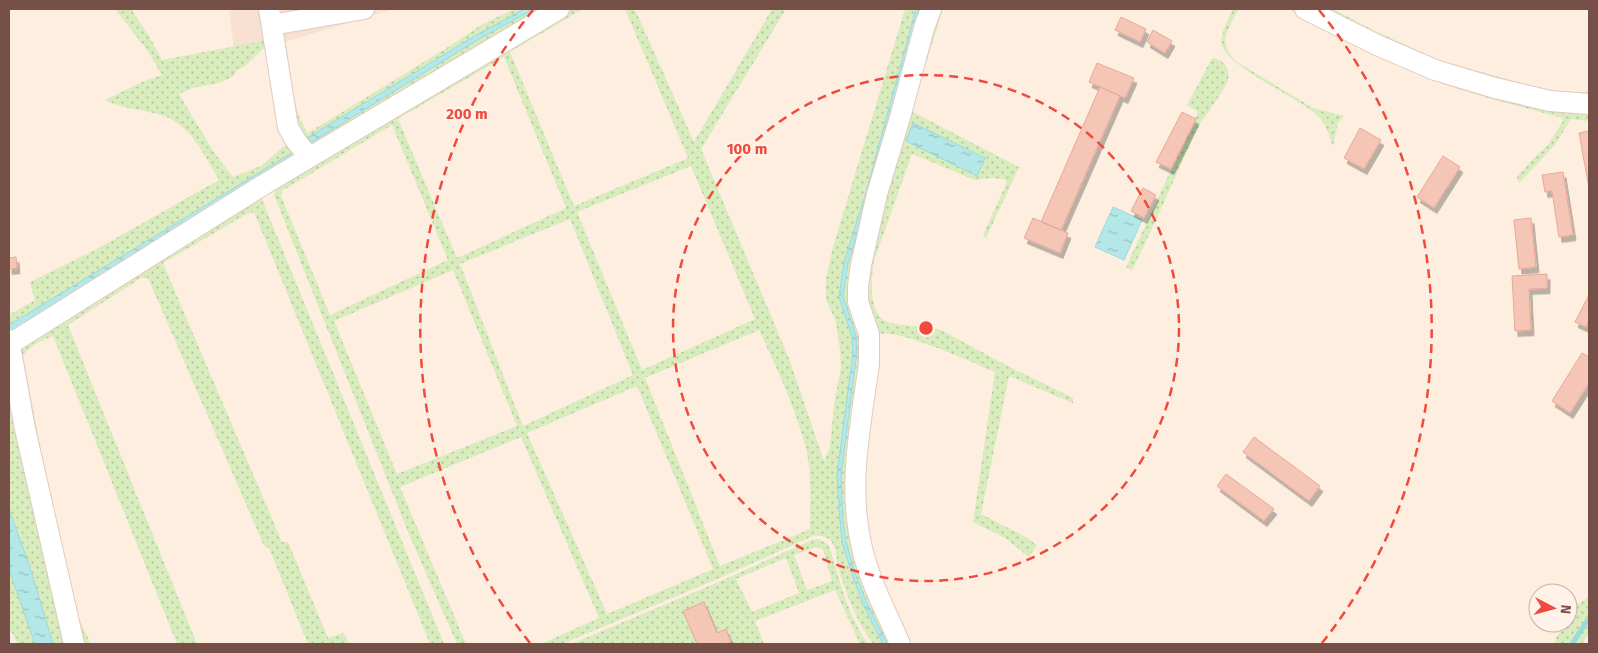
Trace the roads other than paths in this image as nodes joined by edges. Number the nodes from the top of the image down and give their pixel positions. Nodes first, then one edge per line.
1 (364, 9) edge
2 (559, 9) edge
3 (931, 9) edge
4 (1305, 9) edge
5 (270, 17) edge
6 (1589, 104) edge
7 (309, 157) junction
8 (10, 342) edge
9 (74, 644) edge
10 (900, 644) edge

1 - 5 street
2 - 7 street
3 - 10 street
4 - 6 street
5 - 7 street
7 - 8 street
8 - 9 street

